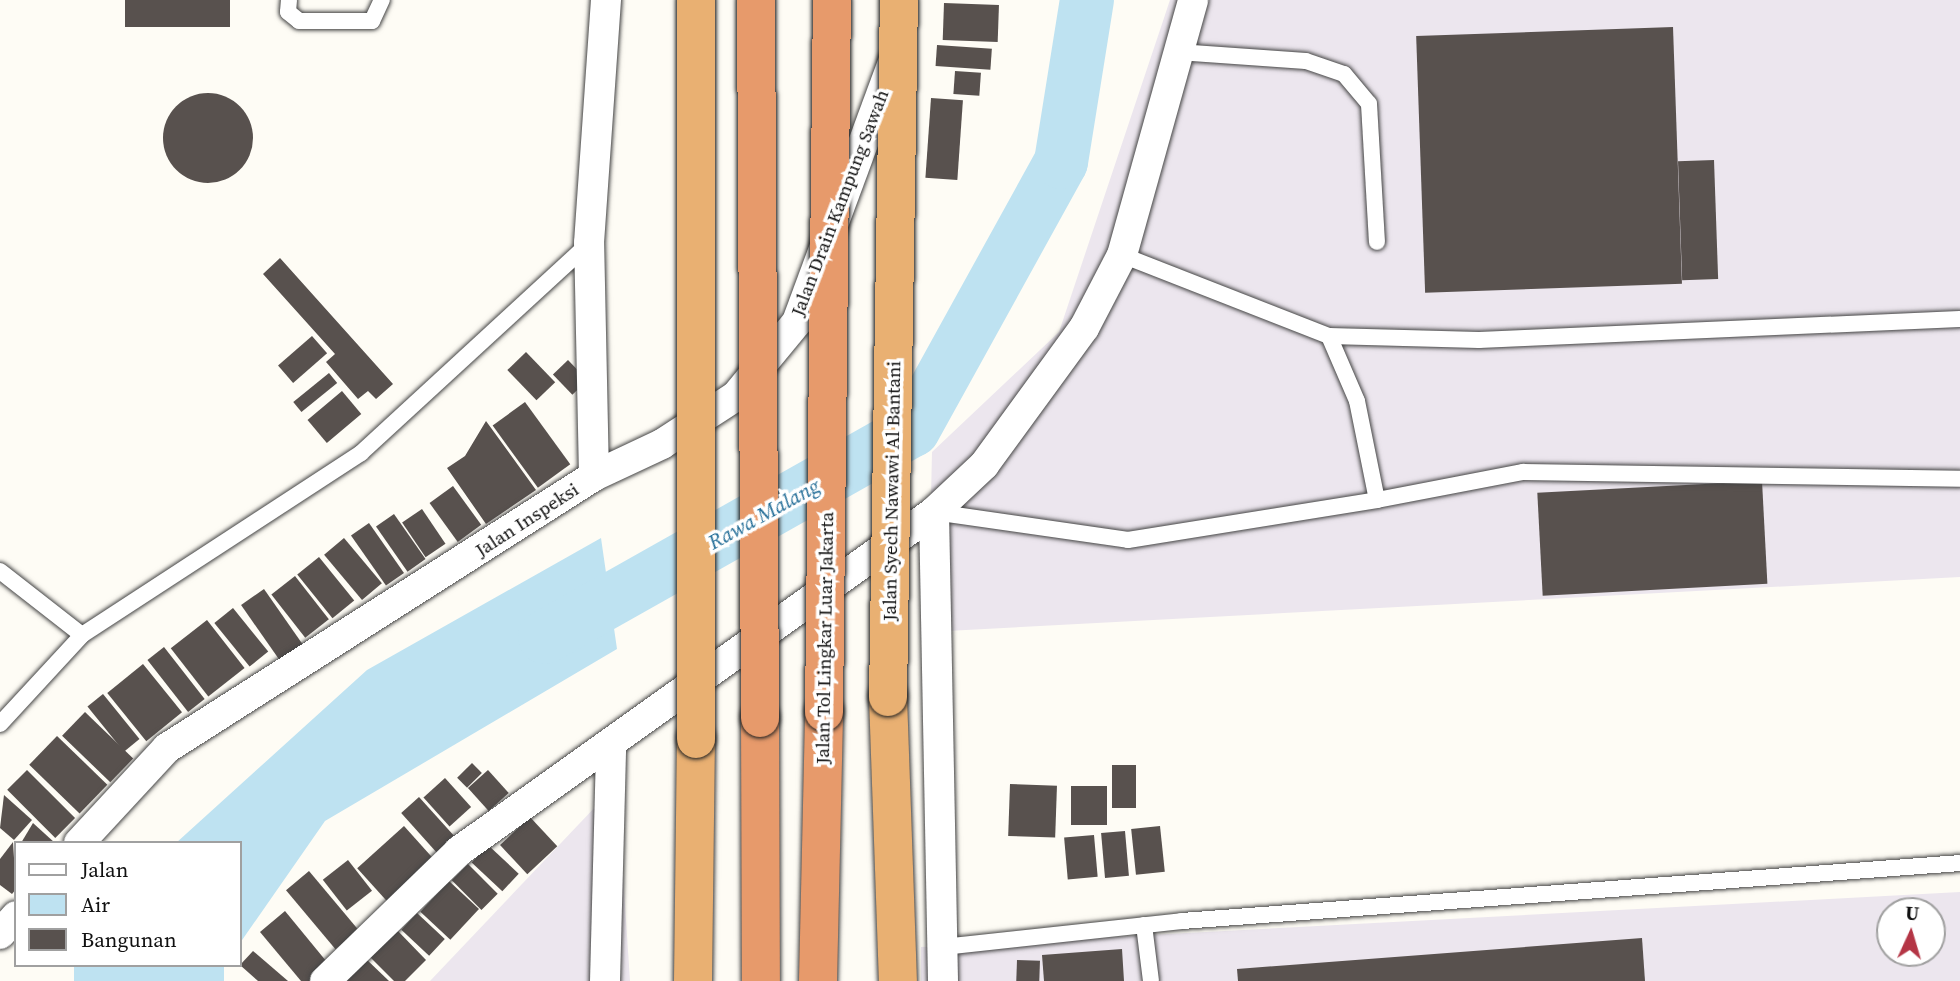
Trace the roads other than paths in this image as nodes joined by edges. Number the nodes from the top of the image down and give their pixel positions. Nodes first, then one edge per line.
1 (289, 0) edge
2 (382, 0) edge
3 (606, 0) edge
4 (696, 0) edge
5 (756, 0) edge
6 (832, 0) edge
7 (899, 0) edge
8 (918, 0) edge
9 (1193, 0) edge
10 (1178, 52) junction
11 (1377, 242) dead end
12 (589, 243) junction
13 (1122, 255) junction
14 (1960, 319) edge
15 (1329, 336) junction
16 (594, 476) junction
17 (1960, 479) edge
18 (1377, 500) junction
19 (934, 512) junction
20 (0, 572) edge
21 (82, 635) junction
22 (0, 723) edge
23 (611, 746) junction
24 (81, 841) edge
25 (1960, 863) edge
26 (14, 918) edge
27 (1144, 925) junction
28 (0, 934) edge
29 (943, 947) junction
30 (325, 981) edge
31 (605, 981) edge
32 (693, 981) edge
33 (761, 981) edge
34 (818, 981) edge
35 (898, 981) edge
36 (943, 981) edge
37 (1151, 981) edge

1 - 2 lane
3 - 12 street, Jalan Inspeksi
4 - 32 highway, bridge
5 - 33 highway, bridge
6 - 34 highway, Jalan Tol Lingkar Luar Jakarta, bridge
7 - 35 highway, Jalan Syech Nawawi Al Bantani, bridge
8 - 16 street, Jalan Drain Kampung Sawah
9 - 10 street
10 - 11 lane
10 - 13 street
12 - 16 street, Jalan Inspeksi
12 - 21 lane
13 - 15 lane
13 - 19 street
14 - 15 lane
15 - 18 lane
16 - 24 street, Jalan Inspeksi
17 - 18 lane
18 - 19 lane
19 - 23 street
19 - 29 street
20 - 21 lane
21 - 22 lane
23 - 30 street
23 - 31 street
25 - 27 lane
26 - 28 street
27 - 29 lane
27 - 37 lane
29 - 36 street

